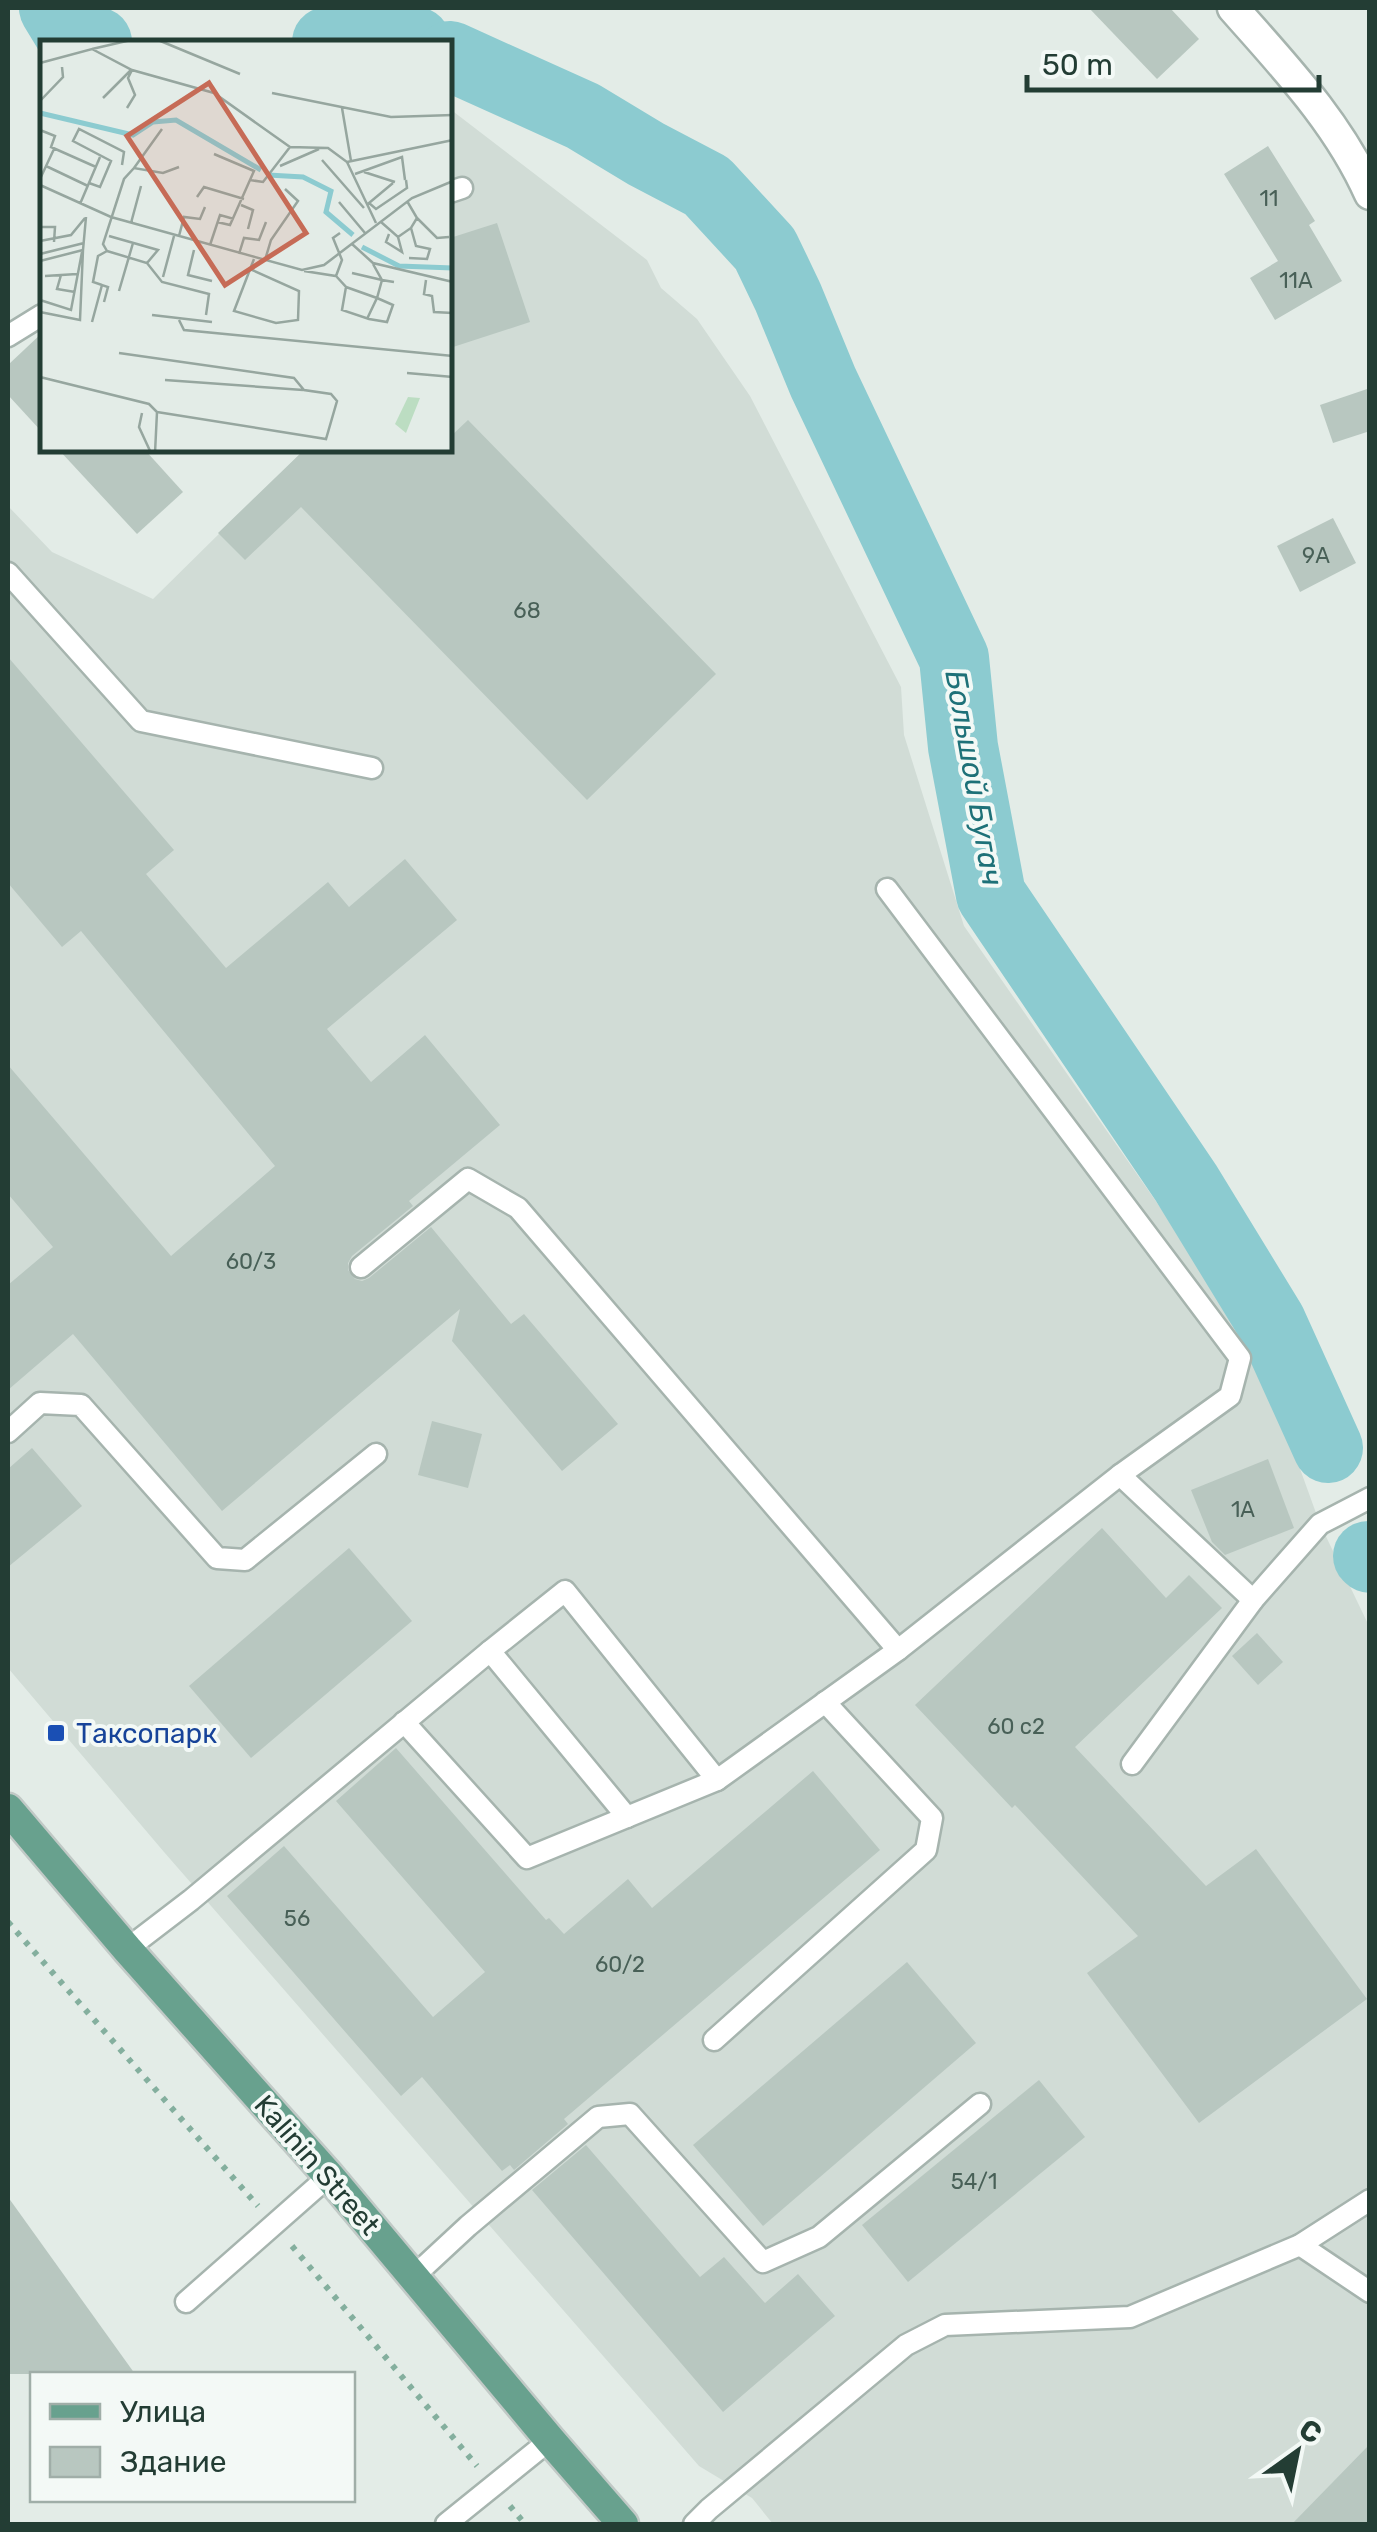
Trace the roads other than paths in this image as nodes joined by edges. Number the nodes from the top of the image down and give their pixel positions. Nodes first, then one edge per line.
1 (1233, 8) edge
2 (1370, 194) edge
3 (40, 316) edge
4 (8, 336) edge
5 (8, 574) edge
6 (372, 768) dead end
7 (887, 888) dead end
8 (361, 1268) dead end
9 (8, 1432) edge
10 (376, 1454) dead end
11 (1120, 1475) junction
12 (1370, 1498) edge
13 (1253, 1600) junction
14 (898, 1650) junction
15 (490, 1651) junction
16 (825, 1702) junction
17 (404, 1722) junction
18 (1132, 1764) dead end
19 (717, 1780) junction
20 (8, 1809) edge
21 (627, 1817) junction
22 (127, 1949) junction
23 (714, 2040) dead end
24 (980, 2104) dead end
25 (329, 2176) junction
26 (1370, 2200) edge
27 (1300, 2245) junction
28 (413, 2277) junction
29 (1370, 2292) edge
30 (186, 2302) dead end
31 (550, 2440) junction
32 (446, 2524) edge
33 (623, 2524) edge
34 (694, 2524) edge

1 - 2 street
3 - 4 lane
5 - 6 lane
7 - 11 lane
8 - 14 lane
9 - 10 lane
11 - 13 lane
11 - 14 lane
12 - 13 lane
13 - 18 lane
14 - 16 lane
15 - 17 lane
15 - 19 lane
15 - 21 lane
16 - 19 lane
16 - 23 lane
17 - 21 lane
17 - 22 lane
19 - 21 lane
20 - 22 main road, Kalinin Street
22 - 25 main road, Kalinin Street
24 - 28 lane
25 - 28 main road, Kalinin Street
25 - 30 lane
26 - 27 lane
27 - 29 lane
27 - 34 lane
28 - 31 main road, Kalinin Street
31 - 32 lane
31 - 33 main road, Kalinin Street

